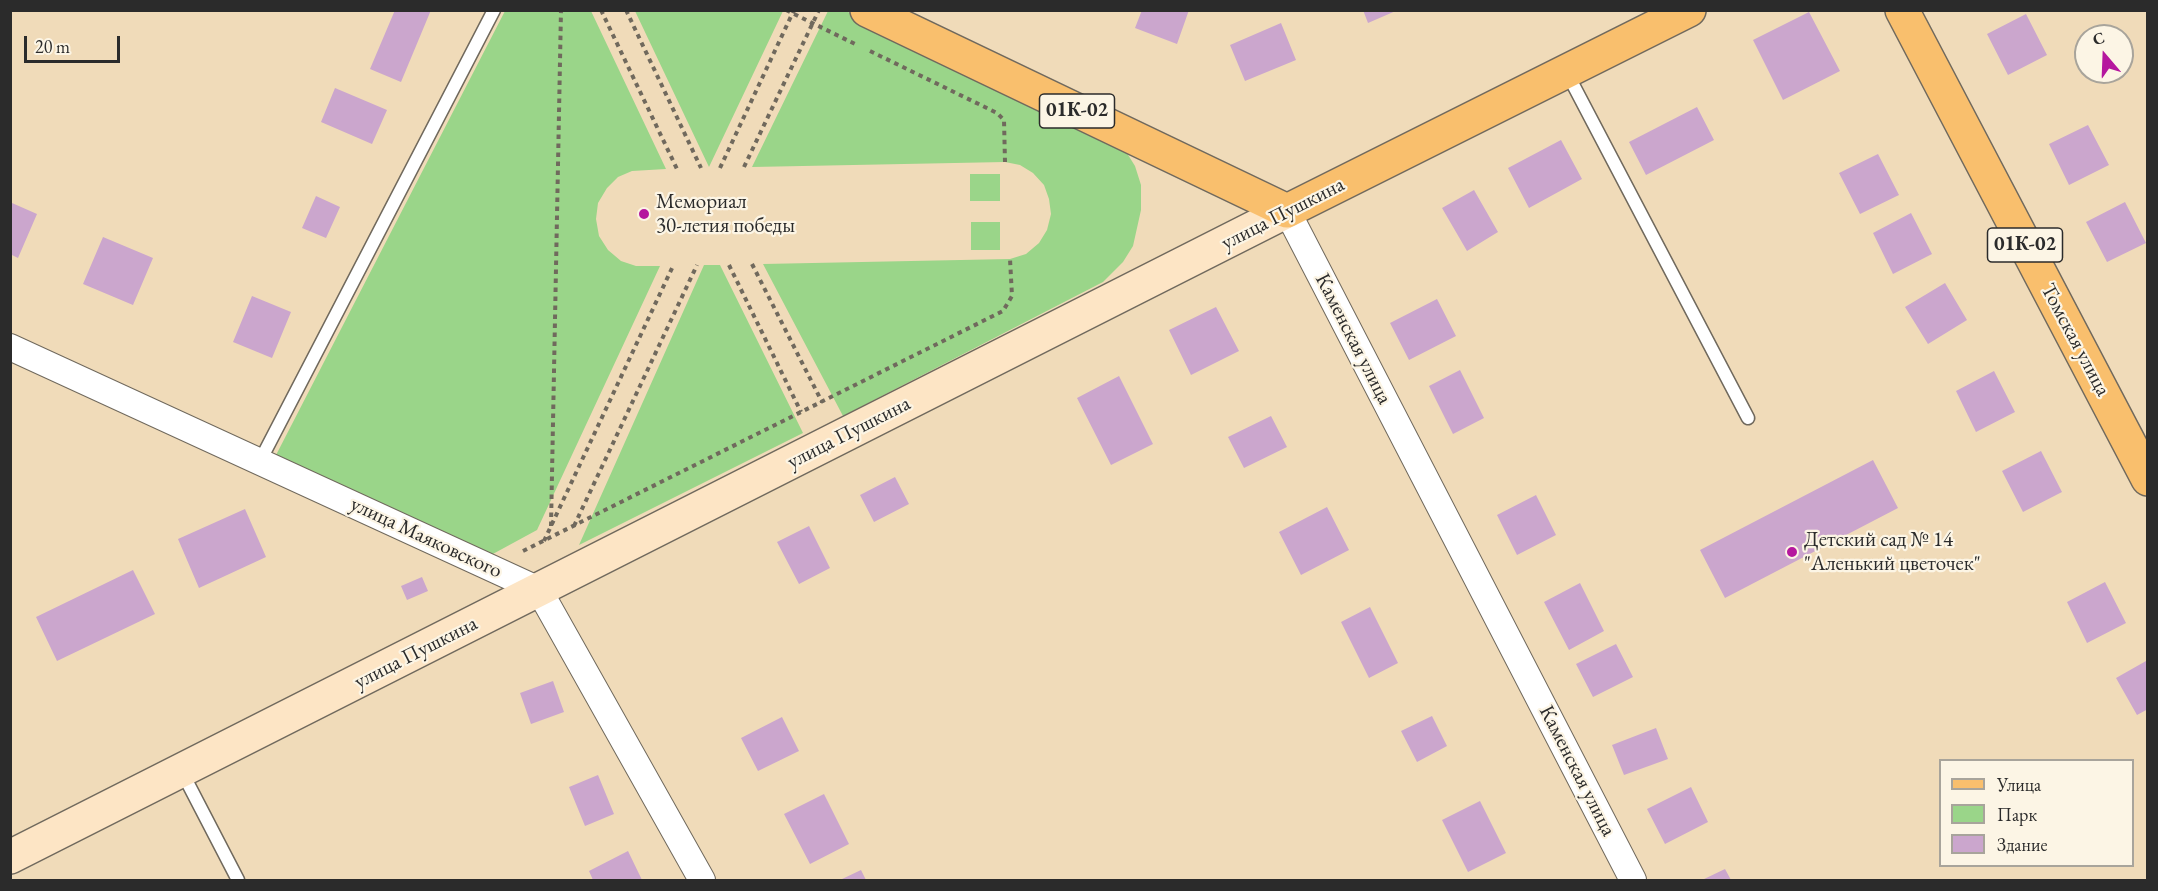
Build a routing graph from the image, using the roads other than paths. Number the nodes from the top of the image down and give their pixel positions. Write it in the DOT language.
graph roads {
  1 [pos="494,10"];
  2 [pos="867,10"];
  3 [pos="1902,10"];
  4 [pos="1672,14"];
  5 [pos="1567,71"];
  6 [pos="1287,211"];
  7 [pos="10,347"];
  8 [pos="1748,418"];
  9 [pos="260,461"];
  10 [pos="2148,478"];
  11 [pos="539,590"];
  12 [pos="181,771"];
  13 [pos="10,857"];
  14 [pos="238,880"];
  15 [pos="702,880"];
  16 [pos="1633,880"];
  1 -- 9 [label="lane"];
  2 -- 6 [label="main road, 01К-02"];
  3 -- 10 [label="main road, Томская улица / 01К-02"];
  4 -- 5 [label="main road, улица Пушкина"];
  5 -- 6 [label="main road, улица Пушкина"];
  5 -- 8 [label="lane"];
  6 -- 11 [label="street, улица Пушкина"];
  6 -- 16 [label="street, Каменская улица"];
  7 -- 9 [label="street, улица Маяковского"];
  9 -- 11 [label="street, улица Маяковского"];
  11 -- 12 [label="street, улица Пушкина"];
  11 -- 15 [label="street"];
  12 -- 13 [label="street, улица Пушкина"];
  12 -- 14 [label="lane"];
}
